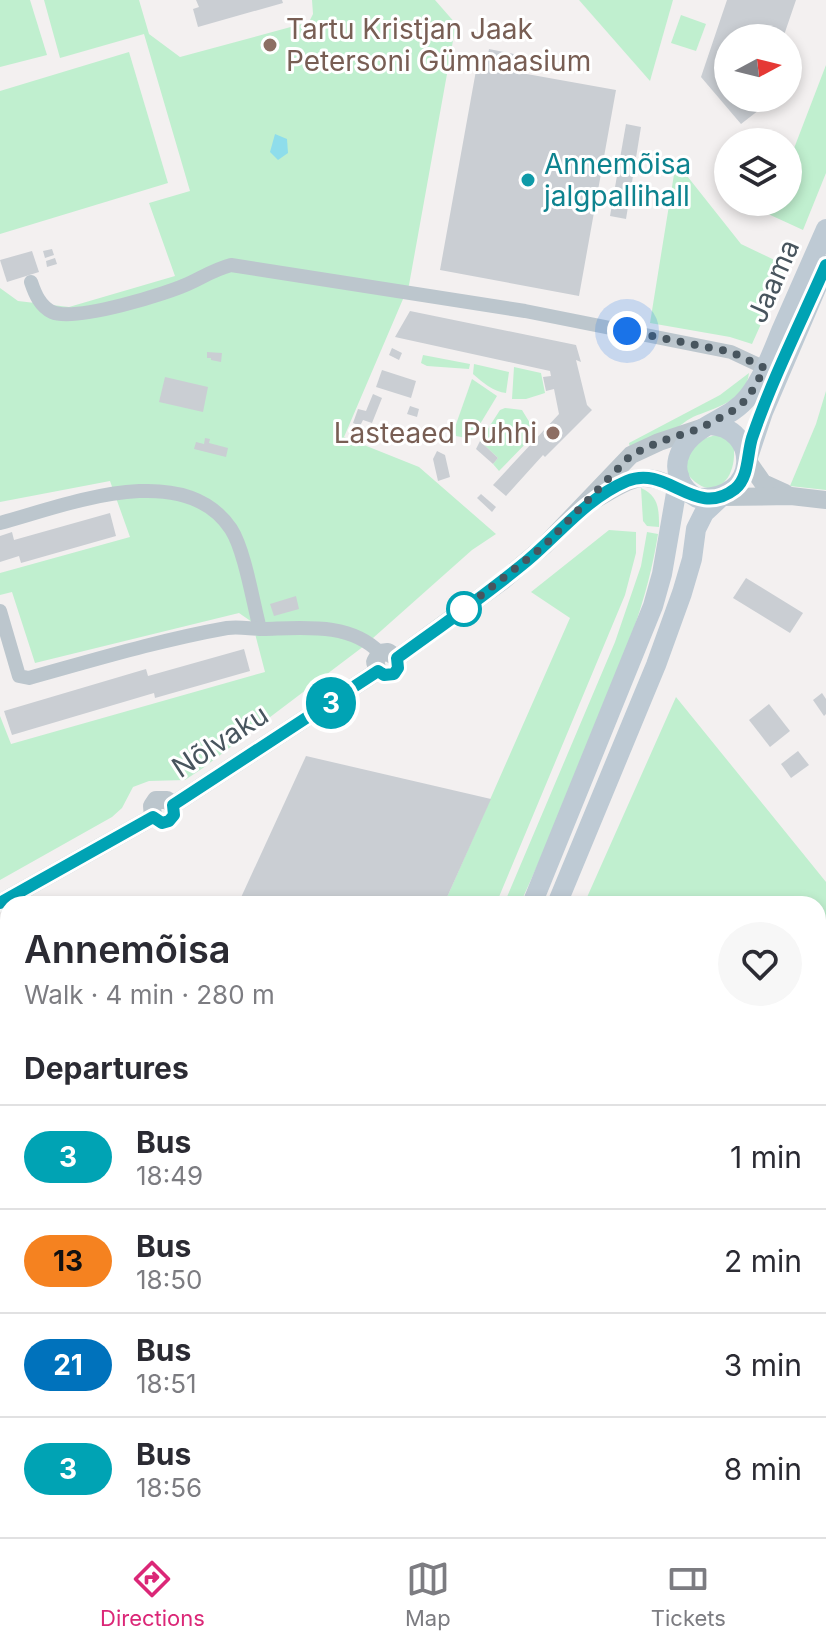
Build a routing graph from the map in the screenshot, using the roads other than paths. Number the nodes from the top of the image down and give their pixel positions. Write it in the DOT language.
graph roads {
  1 [pos="826,229"];
  2 [pos="826,265"];
  3 [pos="31,282"];
  4 [pos="765,368"];
  5 [pos="705,426"];
  6 [pos="747,460"];
  7 [pos="681,486"];
  8 [pos="791,496"];
  9 [pos="721,497"];
  10 [pos="826,500"];
  11 [pos="584,507"];
  12 [pos="0,523"];
  13 [pos="0,611"];
  14 [pos="260,629"];
  15 [pos="385,661"];
  16 [pos="12,896"];
  17 [pos="535,896"];
  18 [pos="560,896"];
  1 -- 4 [label="main road, Jaama"];
  2 -- 6 [label="main road, Jaama"];
  3 -- 4 [label="street"];
  4 -- 5 [label="main road, Jaama"];
  5 -- 6 [label="main road"];
  5 -- 7 [label="main road"];
  5 -- 11 [label="street, Nõlvaku"];
  6 -- 8 [label="street"];
  6 -- 9 [label="main road"];
  7 -- 9 [label="main road"];
  7 -- 11 [label="street, Nõlvaku"];
  7 -- 17 [label="main road"];
  8 -- 9 [label="street"];
  8 -- 10 [label="street"];
  9 -- 18 [label="main road"];
  11 -- 15 [label="street, Nõlvaku"];
  12 -- 14 [label="street"];
  13 -- 14 [label="street"];
  14 -- 15 [label="street"];
  15 -- 16 [label="street, Nõlvaku"];
}
